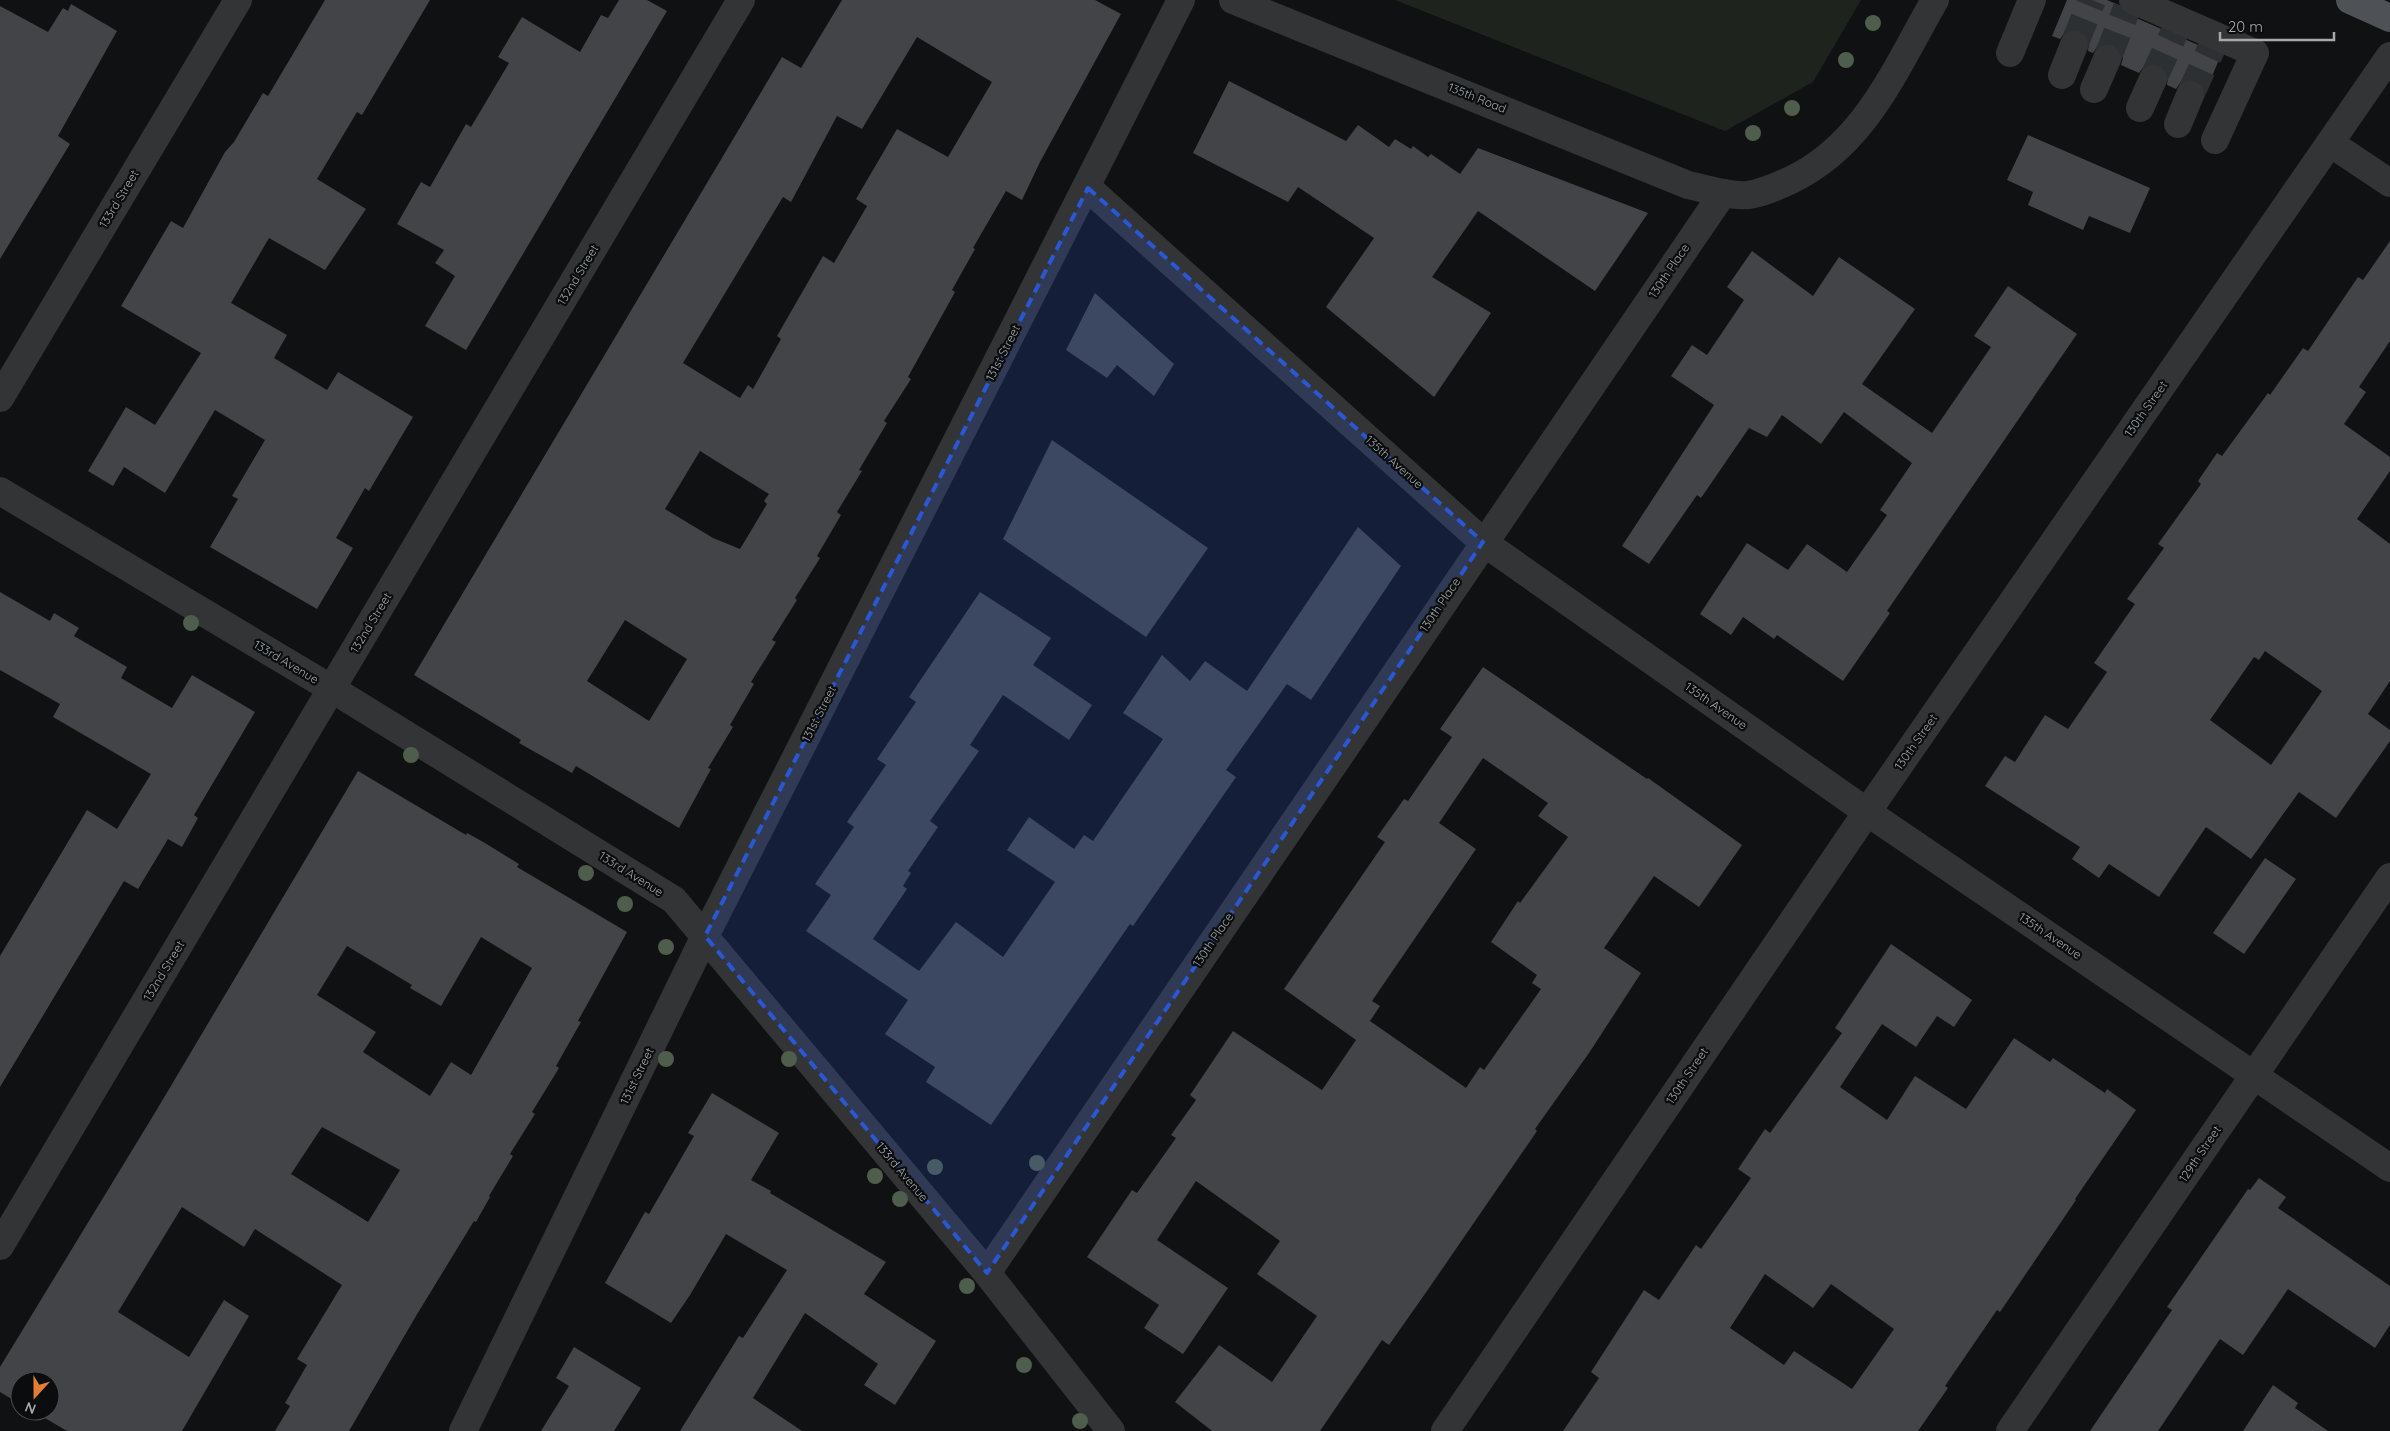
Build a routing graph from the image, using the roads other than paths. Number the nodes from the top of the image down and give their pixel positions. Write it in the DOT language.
graph roads {
  1 [pos="238,0"];
  2 [pos="741,0"];
  3 [pos="1181,0"];
  4 [pos="1233,0"];
  5 [pos="1936,0"];
  6 [pos="2032,0"];
  7 [pos="2350,0"];
  8 [pos="2130,3"];
  9 [pos="2390,18"];
  10 [pos="2074,45"];
  11 [pos="2010,53"];
  12 [pos="2390,56"];
  13 [pos="2106,59"];
  14 [pos="2062,76"];
  15 [pos="2153,79"];
  16 [pos="2094,89"];
  17 [pos="2190,95"];
  18 [pos="2140,108"];
  19 [pos="2178,124"];
  20 [pos="2215,140"];
  21 [pos="2330,143"];
  22 [pos="2390,183"];
  23 [pos="1088,188"];
  24 [pos="1722,193"];
  25 [pos="0,398"];
  26 [pos="0,491"];
  27 [pos="1484,542"];
  28 [pos="332,689"];
  29 [pos="1867,812"];
  30 [pos="2390,877"];
  31 [pos="705,936"];
  32 [pos="2254,1075"];
  33 [pos="2390,1168"];
  34 [pos="0,1246"];
  35 [pos="987,1273"];
  36 [pos="463,1431"];
  37 [pos="1111,1431"];
  38 [pos="1445,1431"];
  39 [pos="2010,1431"];
  1 -- 25 [label="street, 133rd Street"];
  2 -- 28 [label="street, 132nd Street"];
  3 -- 23 [label="street, 131st Street"];
  4 -- 24 [label="street, 135th Road"];
  5 -- 24 [label="street"];
  6 -- 11 [label="street"];
  7 -- 9 [label="main road"];
  8 -- 20 [label="street"];
  10 -- 14 [label="street"];
  12 -- 21 [label="street, 130th Street"];
  13 -- 16 [label="street"];
  15 -- 18 [label="street"];
  17 -- 19 [label="street"];
  21 -- 22 [label="street"];
  21 -- 29 [label="street, 130th Street"];
  23 -- 27 [label="street, 135th Avenue"];
  23 -- 31 [label="street, 131st Street"];
  24 -- 27 [label="street, 130th Place"];
  26 -- 28 [label="street, 133rd Avenue"];
  27 -- 29 [label="street, 135th Avenue"];
  27 -- 35 [label="street, 130th Place"];
  28 -- 31 [label="street, 133rd Avenue"];
  28 -- 34 [label="street, 132nd Street"];
  29 -- 32 [label="street, 135th Avenue"];
  29 -- 38 [label="street, 130th Street"];
  30 -- 32 [label="street, 129th Street"];
  31 -- 35 [label="street, 133rd Avenue"];
  31 -- 36 [label="street, 131st Street"];
  32 -- 33 [label="street, 135th Avenue"];
  32 -- 39 [label="street, 129th Street"];
  35 -- 37 [label="street, 133rd Avenue"];
}
